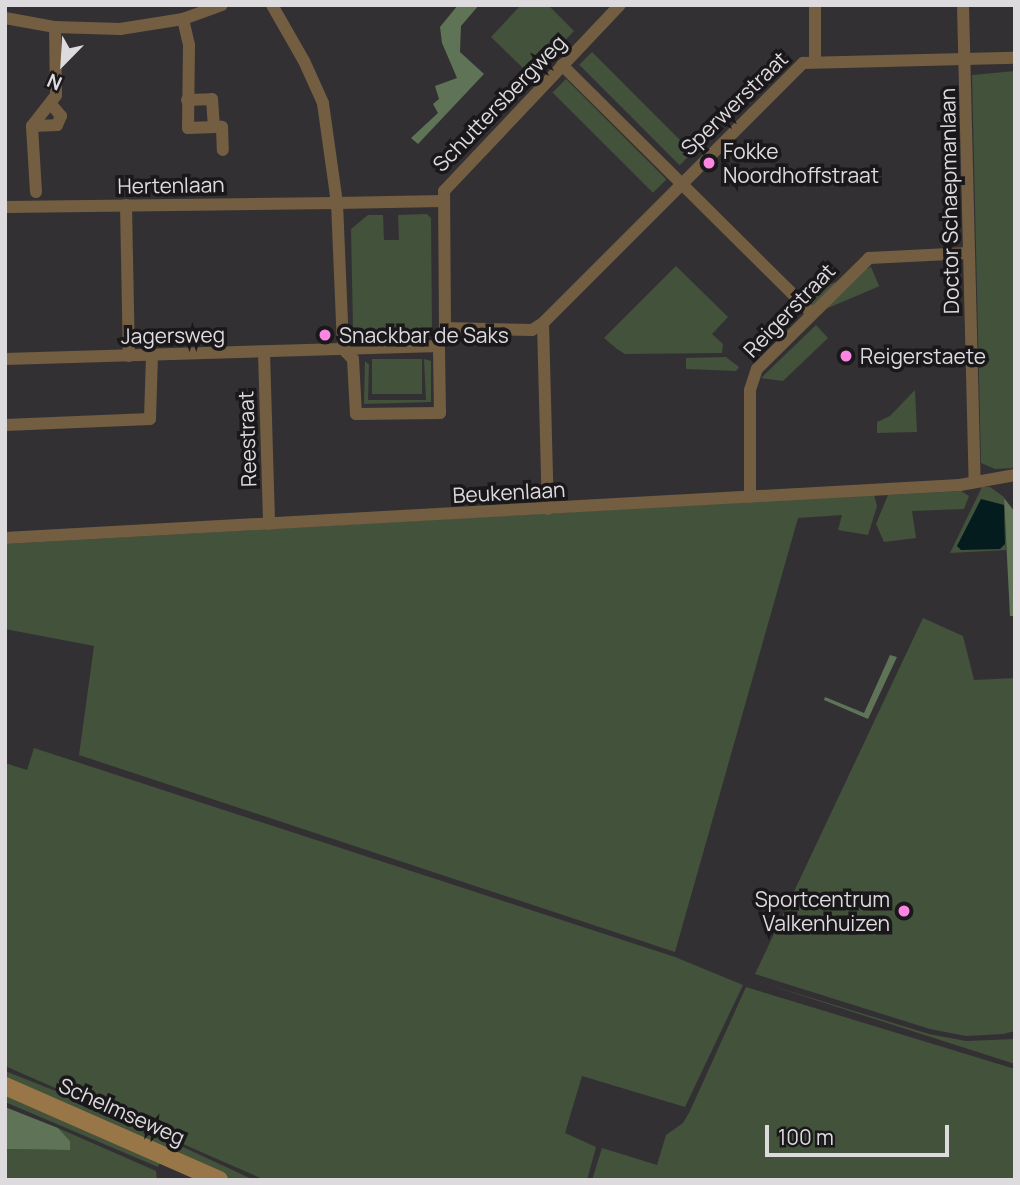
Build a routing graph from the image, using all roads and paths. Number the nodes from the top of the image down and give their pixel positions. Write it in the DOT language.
graph roads {
  1 [pos="222,5"];
  2 [pos="272,5"];
  3 [pos="620,5"];
  4 [pos="815,5"];
  5 [pos="963,5"];
  6 [pos="5,18"];
  7 [pos="183,19"];
  8 [pos="55,27"];
  9 [pos="964,58"];
  10 [pos="1015,58"];
  11 [pos="815,59"];
  12 [pos="562,65"];
  13 [pos="187,100"];
  14 [pos="214,127"];
  15 [pos="223,150"];
  16 [pos="680,181"];
  17 [pos="36,192"];
  18 [pos="443,201"];
  19 [pos="337,203"];
  20 [pos="126,205"];
  21 [pos="5,207"];
  22 [pos="969,253"];
  23 [pos="812,313"];
  24 [pos="542,323"];
  25 [pos="445,328"];
  26 [pos="439,346"];
  27 [pos="343,349"];
  28 [pos="264,352"];
  29 [pos="129,356"];
  30 [pos="152,356"];
  31 [pos="5,359"];
  32 [pos="5,425"];
  33 [pos="1015,475"];
  34 [pos="975,480"];
  35 [pos="750,497"];
  36 [pos="548,509"];
  37 [pos="269,524"];
  38 [pos="5,538"];
  39 [pos="5,1086"];
  40 [pos="219,1180"];
  1 -- 7 [label="street"];
  2 -- 19 [label="street"];
  3 -- 12 [label="street, Schuttersbergweg"];
  4 -- 11 [label="street"];
  5 -- 9 [label="street, Doctor Schaepmanlaan"];
  6 -- 8 [label="street"];
  7 -- 8 [label="street"];
  7 -- 13 [label="street"];
  8 -- 17 [label="street"];
  9 -- 10 [label="street, Sperwerstraat"];
  9 -- 11 [label="street, Sperwerstraat"];
  9 -- 22 [label="street, Doctor Schaepmanlaan"];
  11 -- 16 [label="street, Sperwerstraat"];
  12 -- 16 [label="street"];
  12 -- 18 [label="street, Schuttersbergweg"];
  13 -- 14 [label="street"];
  13 -- 14 [label="street"];
  14 -- 15 [label="street"];
  16 -- 23 [label="street"];
  16 -- 24 [label="street, Sperwerstraat"];
  18 -- 19 [label="street, Hertenlaan"];
  18 -- 25 [label="street"];
  19 -- 20 [label="street, Hertenlaan"];
  19 -- 27 [label="street"];
  20 -- 21 [label="street, Hertenlaan"];
  20 -- 29 [label="street"];
  22 -- 23 [label="street, Reigerstraat"];
  22 -- 34 [label="street, Doctor Schaepmanlaan"];
  23 -- 35 [label="street, Reigerstraat"];
  24 -- 25 [label="street"];
  24 -- 36 [label="street"];
  25 -- 26 [label="street"];
  26 -- 27 [label="street, Jagersweg"];
  26 -- 27 [label="street"];
  27 -- 28 [label="street, Jagersweg"];
  28 -- 30 [label="street, Jagersweg"];
  28 -- 37 [label="street, Reestraat"];
  29 -- 30 [label="street, Jagersweg"];
  29 -- 31 [label="street, Jagersweg"];
  30 -- 32 [label="street"];
  33 -- 34 [label="street, Beukenlaan"];
  34 -- 35 [label="street, Beukenlaan"];
  35 -- 36 [label="street, Beukenlaan"];
  36 -- 37 [label="street, Beukenlaan"];
  37 -- 38 [label="street, Beukenlaan"];
  39 -- 40 [label="main road, Schelmseweg"];
}
